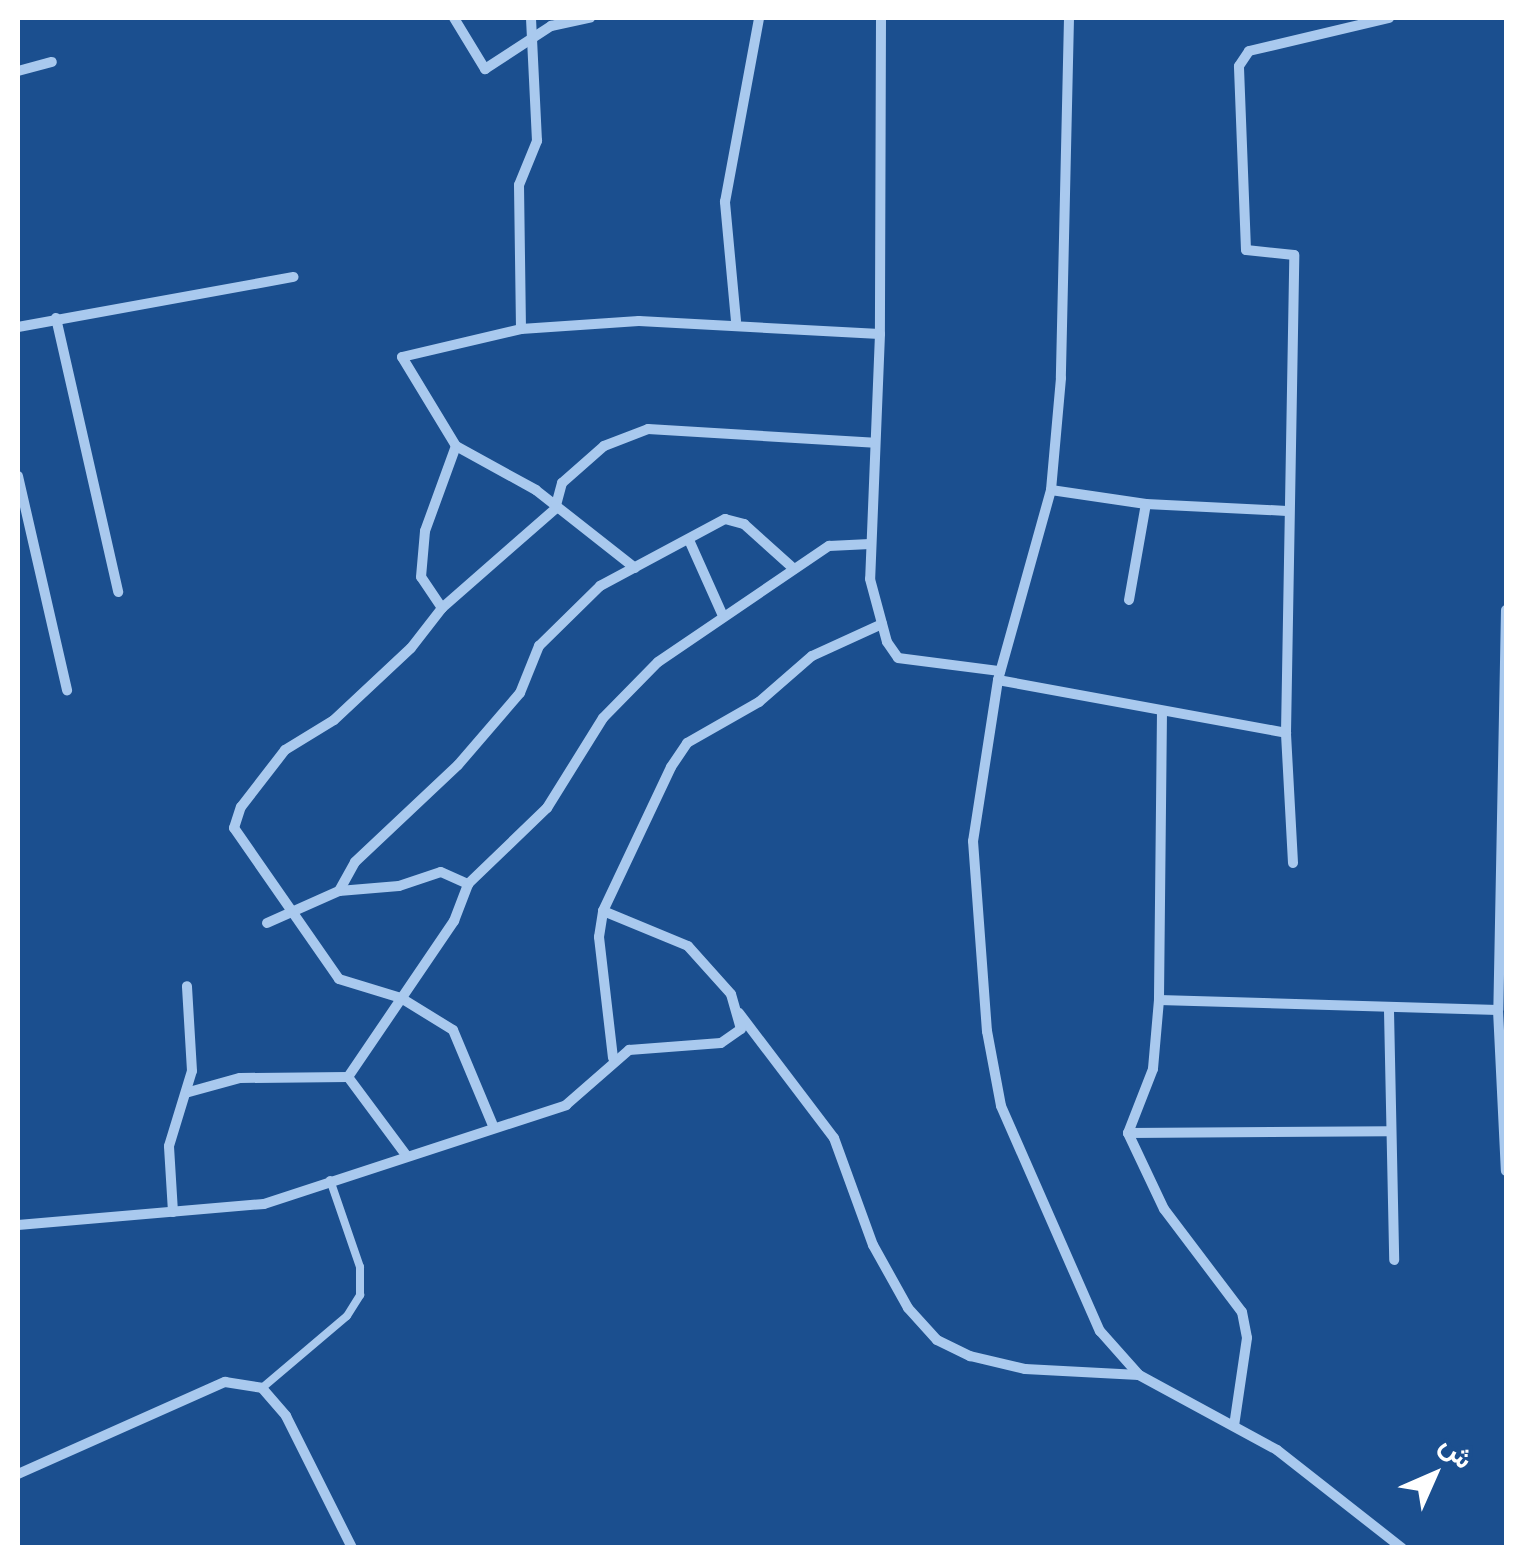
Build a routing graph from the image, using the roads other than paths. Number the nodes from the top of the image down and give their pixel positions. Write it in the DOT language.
graph roads {
  1 [pos="454,18"];
  2 [pos="531,18"];
  3 [pos="590,18"];
  4 [pos="759,18"];
  5 [pos="881,18"];
  6 [pos="1069,18"];
  7 [pos="1389,18"];
  8 [pos="532,40"];
  9 [pos="52,62"];
  10 [pos="18,70"];
  11 [pos="294,277"];
  12 [pos="56,318"];
  13 [pos="736,321"];
  14 [pos="18,327"];
  15 [pos="520,328"];
  16 [pos="880,334"];
  17 [pos="875,443"];
  18 [pos="456,446"];
  19 [pos="18,476"];
  20 [pos="1052,490"];
  21 [pos="1146,504"];
  22 [pos="555,510"];
  23 [pos="1287,511"];
  24 [pos="689,540"];
  25 [pos="870,544"];
  26 [pos="635,568"];
  27 [pos="794,569"];
  28 [pos="118,592"];
  29 [pos="1129,600"];
  30 [pos="442,608"];
  31 [pos="1506,610"];
  32 [pos="723,616"];
  33 [pos="882,624"];
  34 [pos="999,675"];
  35 [pos="67,690"];
  36 [pos="1162,711"];
  37 [pos="1286,733"];
  38 [pos="1294,863"];
  39 [pos="468,884"];
  40 [pos="339,891"];
  41 [pos="603,912"];
  42 [pos="298,914"];
  43 [pos="268,923"];
  44 [pos="186,986"];
  45 [pos="401,998"];
  46 [pos="1159,1000"];
  47 [pos="1498,1010"];
  48 [pos="1389,1011"];
  49 [pos="739,1013"];
  50 [pos="613,1058"];
  51 [pos="348,1077"];
  52 [pos="189,1092"];
  53 [pos="494,1128"];
  54 [pos="1390,1131"];
  55 [pos="1128,1134"];
  56 [pos="1506,1152"];
  57 [pos="406,1155"];
  58 [pos="1506,1171"];
  59 [pos="330,1180"];
  60 [pos="173,1212"];
  61 [pos="18,1225"];
  62 [pos="1394,1260"];
  63 [pos="1139,1375"];
  64 [pos="262,1388"];
  65 [pos="1234,1426"];
  66 [pos="18,1474"];
  67 [pos="352,1548"];
  68 [pos="1402,1548"];
  1 -- 8 [label="street"];
  2 -- 8 [label="street"];
  3 -- 8 [label="street"];
  4 -- 13 [label="street"];
  5 -- 16 [label="street"];
  6 -- 20 [label="street"];
  7 -- 23 [label="street"];
  8 -- 15 [label="street"];
  9 -- 10 [label="street"];
  11 -- 12 [label="street"];
  12 -- 14 [label="street"];
  12 -- 28 [label="street"];
  13 -- 15 [label="street"];
  13 -- 16 [label="street"];
  15 -- 18 [label="street"];
  16 -- 17 [label="street"];
  17 -- 22 [label="street"];
  17 -- 25 [label="street"];
  18 -- 22 [label="street"];
  18 -- 30 [label="street"];
  19 -- 35 [label="street"];
  20 -- 21 [label="street"];
  20 -- 34 [label="street"];
  21 -- 23 [label="street"];
  21 -- 29 [label="street"];
  22 -- 26 [label="street"];
  22 -- 30 [label="street"];
  23 -- 37 [label="street"];
  24 -- 26 [label="street"];
  24 -- 27 [label="street"];
  24 -- 32 [label="street"];
  25 -- 27 [label="street"];
  25 -- 33 [label="street"];
  26 -- 40 [label="street"];
  27 -- 32 [label="street"];
  30 -- 42 [label="street"];
  31 -- 47 [label="street"];
  32 -- 39 [label="street"];
  33 -- 34 [label="street"];
  33 -- 41 [label="street"];
  34 -- 36 [label="street"];
  34 -- 63 [label="street"];
  36 -- 37 [label="street"];
  36 -- 46 [label="street"];
  37 -- 38 [label="street"];
  39 -- 40 [label="street"];
  39 -- 45 [label="street"];
  40 -- 42 [label="street"];
  41 -- 49 [label="street"];
  41 -- 50 [label="street"];
  42 -- 43 [label="street"];
  42 -- 45 [label="street"];
  44 -- 52 [label="street"];
  45 -- 51 [label="street"];
  45 -- 53 [label="street"];
  46 -- 48 [label="street"];
  46 -- 55 [label="street"];
  47 -- 48 [label="street"];
  47 -- 56 [label="street"];
  48 -- 54 [label="street"];
  49 -- 50 [label="street"];
  49 -- 63 [label="street"];
  50 -- 53 [label="street"];
  51 -- 52 [label="street"];
  51 -- 57 [label="street"];
  52 -- 60 [label="street"];
  53 -- 57 [label="street"];
  54 -- 55 [label="street"];
  54 -- 62 [label="street"];
  55 -- 65 [label="street"];
  56 -- 58 [label="street"];
  57 -- 59 [label="street"];
  59 -- 60 [label="street"];
  59 -- 64 [label="lane"];
  60 -- 61 [label="street"];
  63 -- 65 [label="street"];
  64 -- 66 [label="street"];
  64 -- 67 [label="street"];
  65 -- 68 [label="street"];
}
